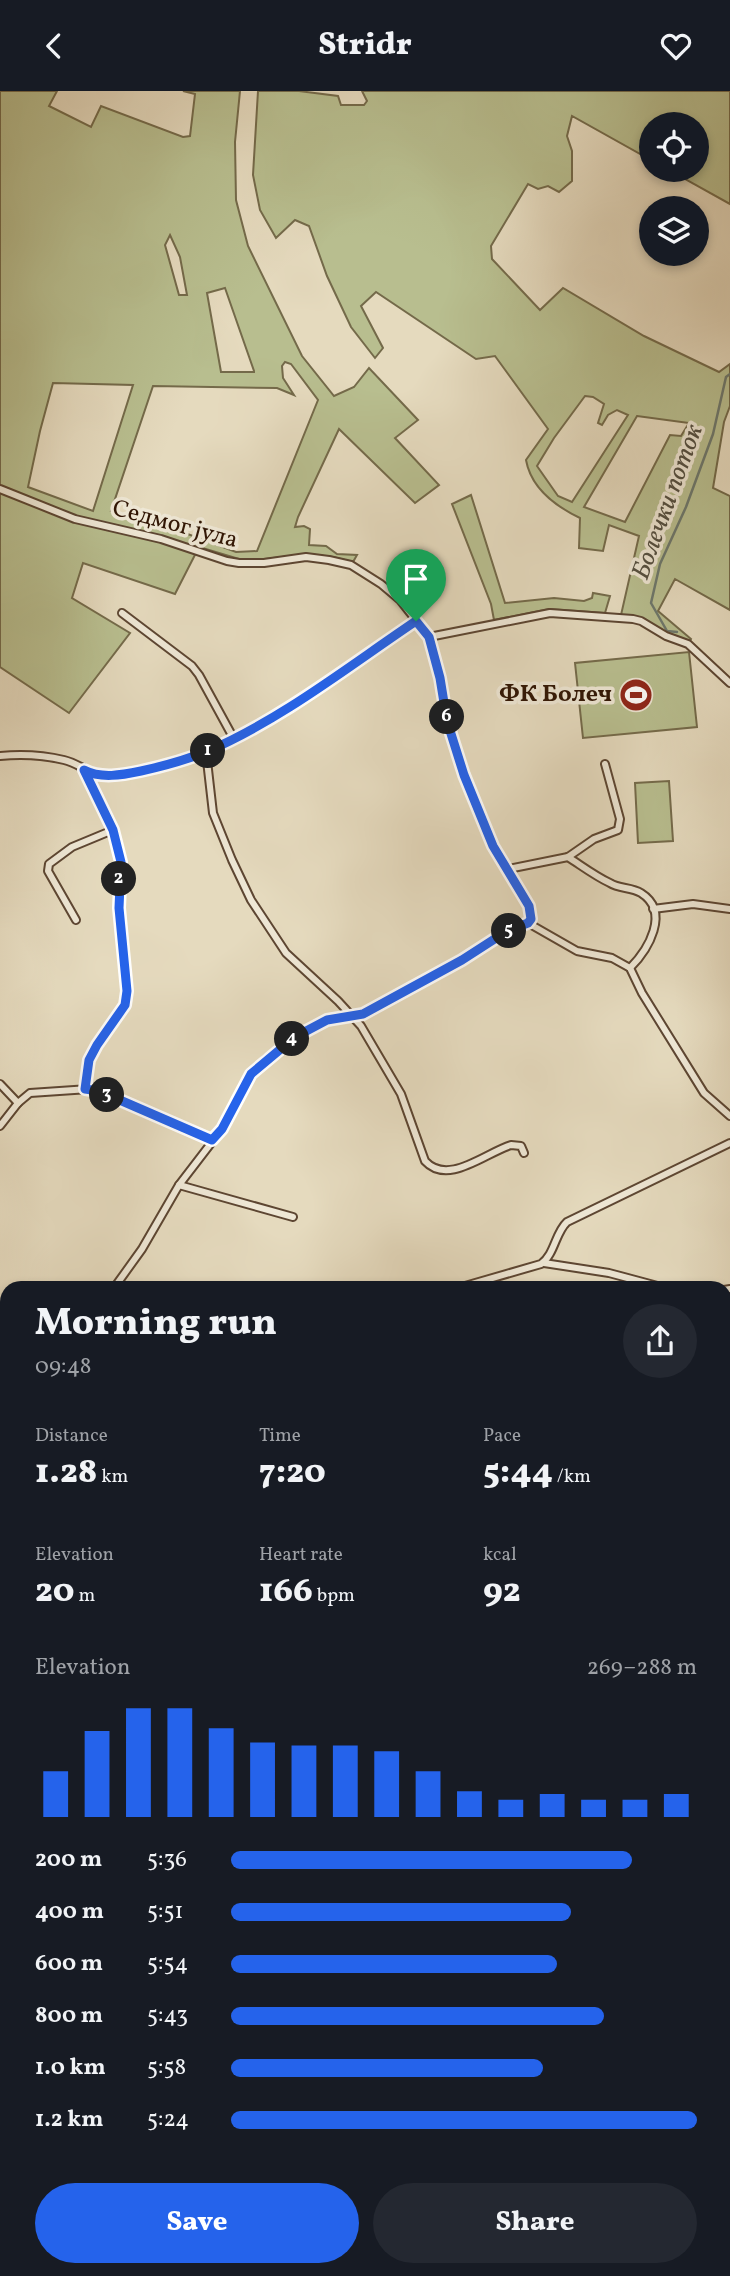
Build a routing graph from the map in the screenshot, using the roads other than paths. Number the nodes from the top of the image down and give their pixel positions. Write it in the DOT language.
graph roads {
  1 [pos="0,489"];
  2 [pos="122,613"];
  3 [pos="416,621"];
  4 [pos="429,637"];
  5 [pos="730,683"];
  6 [pos="234,739"];
  7 [pos="206,752"];
  8 [pos="0,756"];
  9 [pos="605,764"];
  10 [pos="84,770"];
  11 [pos="113,830"];
  12 [pos="568,856"];
  13 [pos="508,869"];
  14 [pos="653,909"];
  15 [pos="730,909"];
  16 [pos="76,920"];
  17 [pos="528,923"];
  18 [pos="630,968"];
  19 [pos="354,1017"];
  20 [pos="0,1084"];
  21 [pos="85,1089"];
  22 [pos="18,1103"];
  23 [pos="730,1116"];
  24 [pos="0,1126"];
  25 [pos="212,1140"];
  26 [pos="730,1143"];
  27 [pos="524,1153"];
  28 [pos="179,1185"];
  29 [pos="293,1217"];
  30 [pos="544,1263"];
  31 [pos="119,1281"];
  32 [pos="492,1281"];
  33 [pos="636,1281"];
  1 -- 3 [label="street, Седмог јула"];
  2 -- 6 [label="street"];
  3 -- 4 [label="street, Седмог јула"];
  3 -- 6 [label="street"];
  4 -- 5 [label="street"];
  4 -- 13 [label="street, Седмог јула"];
  6 -- 7 [label="street"];
  7 -- 10 [label="street"];
  7 -- 19 [label="street"];
  8 -- 10 [label="street"];
  9 -- 12 [label="street"];
  10 -- 11 [label="street"];
  11 -- 16 [label="street"];
  11 -- 21 [label="street"];
  12 -- 13 [label="street"];
  12 -- 14 [label="street"];
  13 -- 17 [label="street, Седмог јула"];
  14 -- 15 [label="street"];
  14 -- 18 [label="street"];
  17 -- 18 [label="street"];
  17 -- 19 [label="street"];
  18 -- 23 [label="street"];
  19 -- 25 [label="street"];
  19 -- 27 [label="street"];
  20 -- 22 [label="street"];
  21 -- 22 [label="street"];
  21 -- 25 [label="street"];
  22 -- 24 [label="street"];
  25 -- 28 [label="street"];
  26 -- 30 [label="street"];
  28 -- 29 [label="street"];
  28 -- 31 [label="street"];
  30 -- 32 [label="street"];
  30 -- 33 [label="street"];
}
